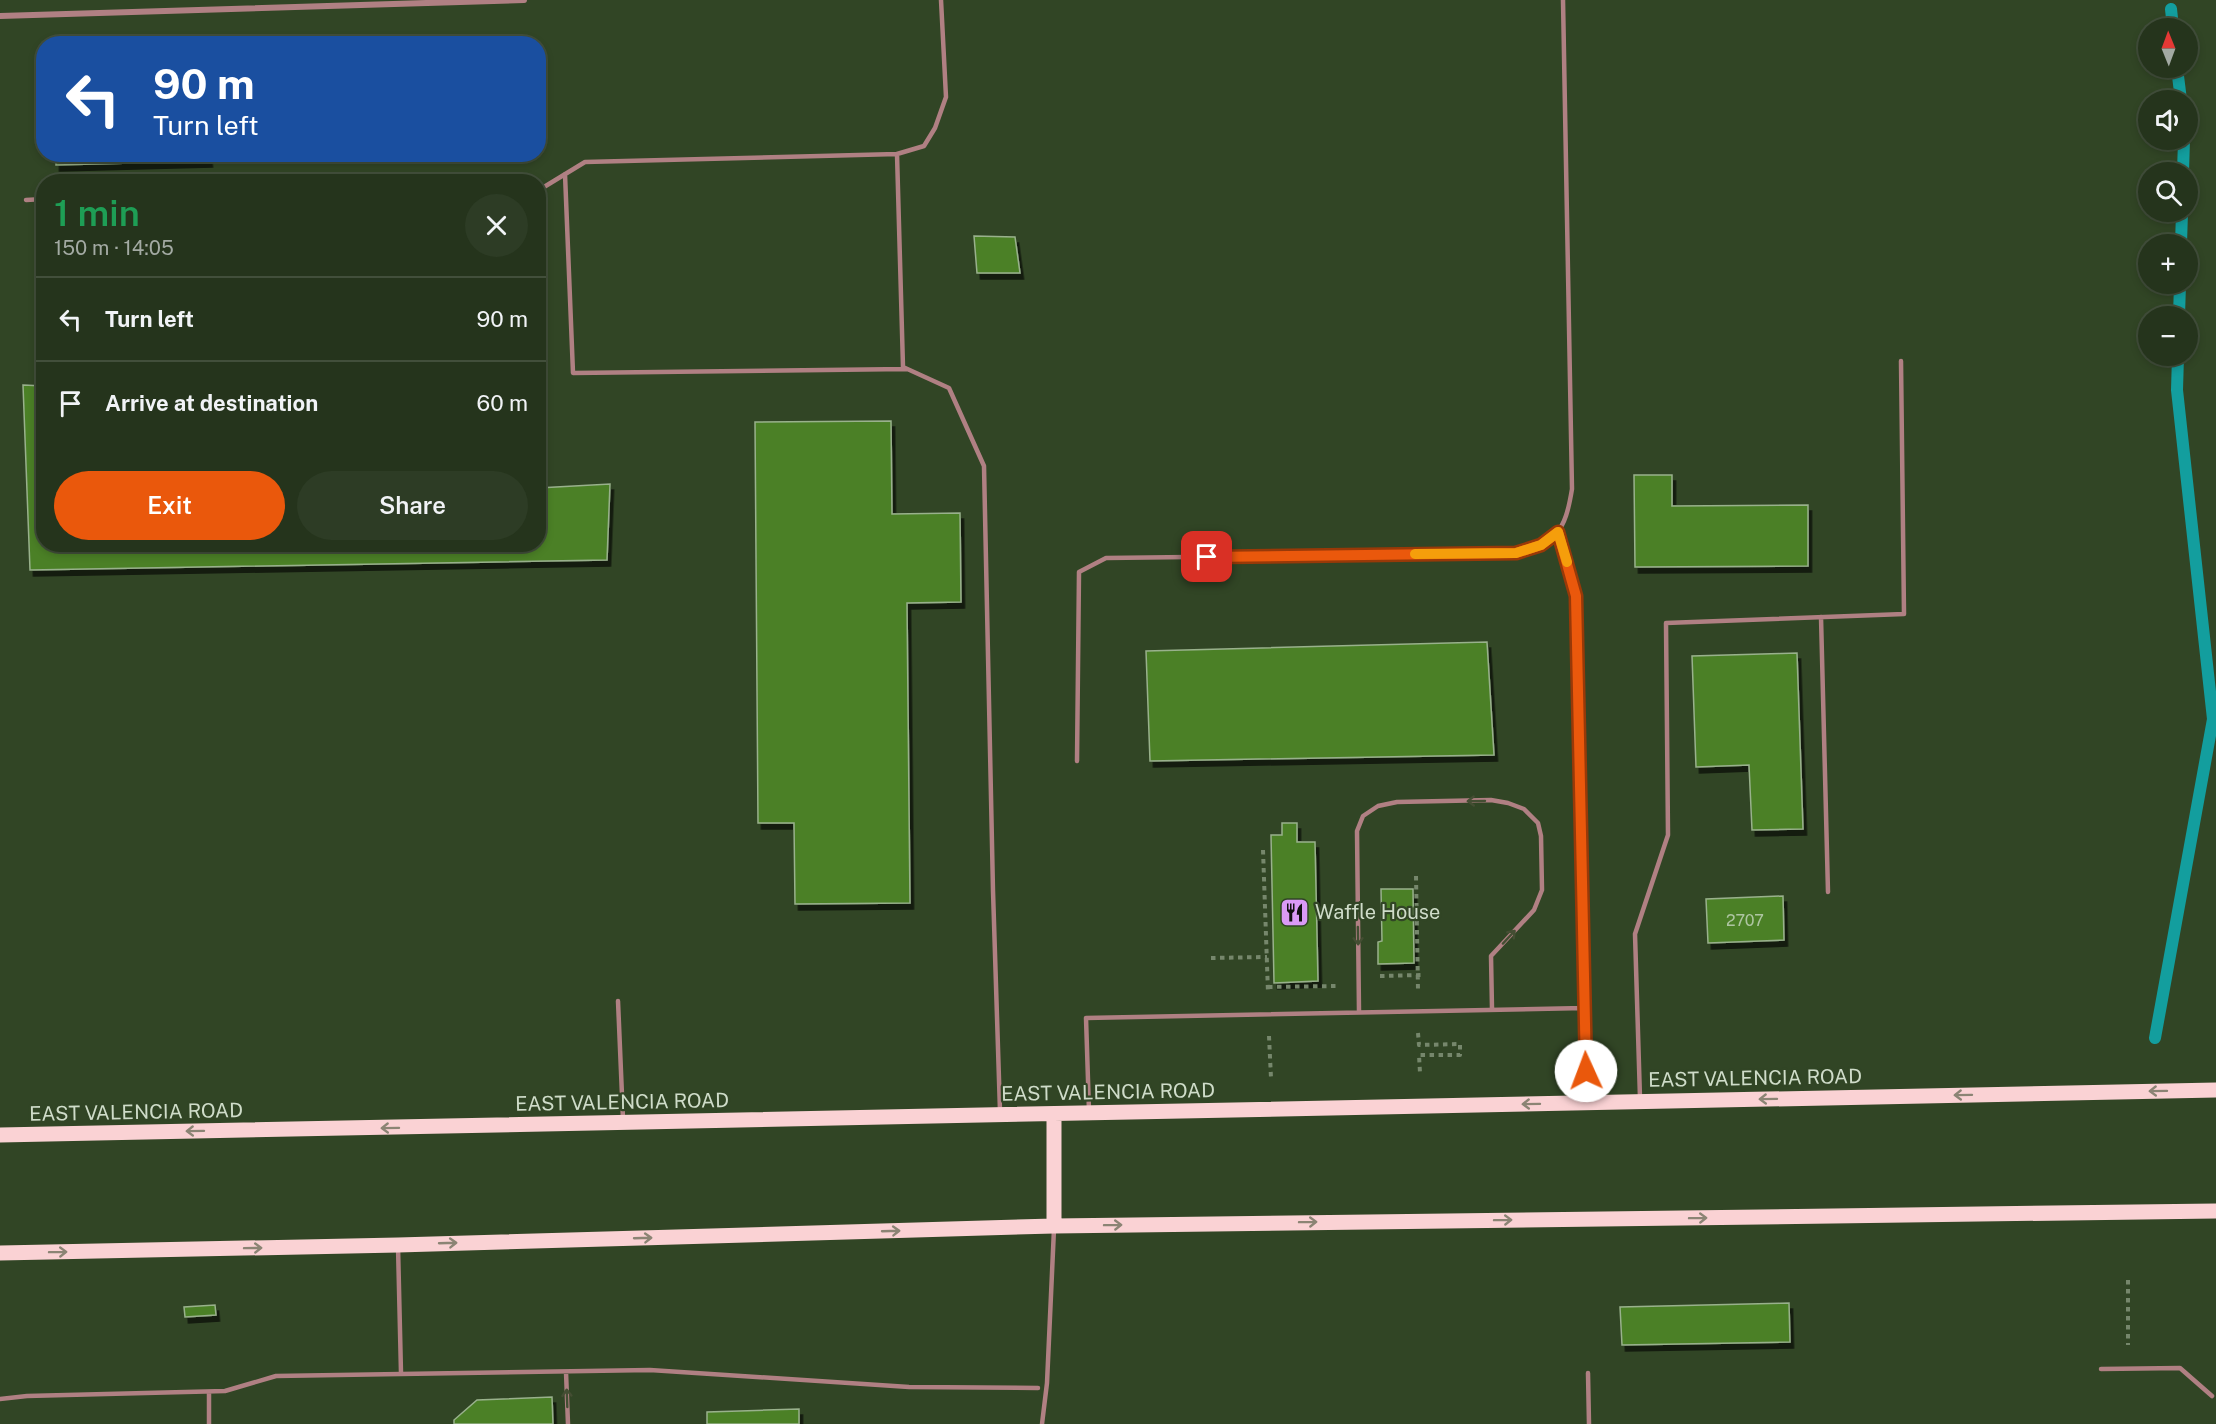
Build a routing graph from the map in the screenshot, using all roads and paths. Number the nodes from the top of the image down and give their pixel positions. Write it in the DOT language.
graph roads {
  1 [pos="524,0"];
  2 [pos="940,0"];
  3 [pos="1563,0"];
  4 [pos="321,3"];
  5 [pos="0,16"];
  6 [pos="897,154"];
  7 [pos="565,174"];
  8 [pos="546,185"];
  9 [pos="36,199"];
  10 [pos="26,200"];
  11 [pos="1901,361"];
  12 [pos="907,369"];
  13 [pos="1558,532"];
  14 [pos="1821,617"];
  15 [pos="1077,761"];
  16 [pos="1263,850"];
  17 [pos="1828,892"];
  18 [pos="1267,957"];
  19 [pos="1211,958"];
  20 [pos="618,1001"];
  21 [pos="1584,1008"];
  22 [pos="1492,1009"];
  23 [pos="1359,1012"];
  24 [pos="1269,1014"];
  25 [pos="1271,1078"];
  26 [pos="2216,1090"];
  27 [pos="1587,1102"];
  28 [pos="1640,1102"];
  29 [pos="1089,1113"];
  30 [pos="1054,1114"];
  31 [pos="1000,1115"];
  32 [pos="623,1123"];
  33 [pos="0,1135"];
  34 [pos="2216,1211"];
  35 [pos="1054,1226"];
  36 [pos="398,1245"];
  37 [pos="0,1253"];
  38 [pos="2128,1280"];
  39 [pos="2128,1345"];
  40 [pos="2101,1369"];
  41 [pos="566,1372"];
  42 [pos="401,1373"];
  43 [pos="1588,1373"];
  44 [pos="1038,1388"];
  45 [pos="209,1392"];
  46 [pos="2212,1396"];
  47 [pos="0,1399"];
  48 [pos="209,1424"];
  49 [pos="568,1424"];
  50 [pos="1042,1424"];
  51 [pos="1589,1424"];
  1 -- 4 [label="street"];
  2 -- 6 [label="lane"];
  3 -- 13 [label="lane"];
  4 -- 5 [label="street"];
  6 -- 7 [label="lane"];
  6 -- 12 [label="lane"];
  7 -- 8 [label="lane"];
  7 -- 12 [label="lane"];
  9 -- 10 [label="lane"];
  11 -- 14 [label="lane"];
  12 -- 31 [label="lane"];
  13 -- 15 [label="lane"];
  13 -- 21 [label="lane"];
  14 -- 17 [label="lane"];
  14 -- 28 [label="lane"];
  16 -- 18 [label="path"];
  18 -- 19 [label="path"];
  18 -- 24 [label="path"];
  20 -- 32 [label="lane"];
  21 -- 22 [label="lane"];
  21 -- 27 [label="lane"];
  22 -- 23 [label="lane"];
  22 -- 23 [label="lane, one-way"];
  23 -- 24 [label="lane"];
  24 -- 25 [label="path"];
  24 -- 29 [label="lane"];
  26 -- 28 [label="main road, EAST VALENCIA ROAD, one-way"];
  27 -- 28 [label="main road, EAST VALENCIA ROAD"];
  27 -- 29 [label="main road, EAST VALENCIA ROAD, one-way"];
  29 -- 30 [label="main road, EAST VALENCIA ROAD"];
  30 -- 31 [label="main road, EAST VALENCIA ROAD"];
  30 -- 35 [label="main road"];
  31 -- 32 [label="main road, EAST VALENCIA ROAD"];
  32 -- 33 [label="main road, EAST VALENCIA ROAD, one-way"];
  35 -- 34 [label="main road, one-way"];
  36 -- 35 [label="main road, one-way"];
  35 -- 50 [label="lane"];
  37 -- 36 [label="main road, one-way"];
  36 -- 42 [label="lane"];
  38 -- 39 [label="path"];
  40 -- 46 [label="lane"];
  41 -- 42 [label="lane"];
  41 -- 44 [label="lane"];
  49 -- 41 [label="lane, one-way"];
  42 -- 45 [label="lane"];
  43 -- 51 [label="lane"];
  45 -- 47 [label="lane"];
  45 -- 48 [label="lane"];
}
